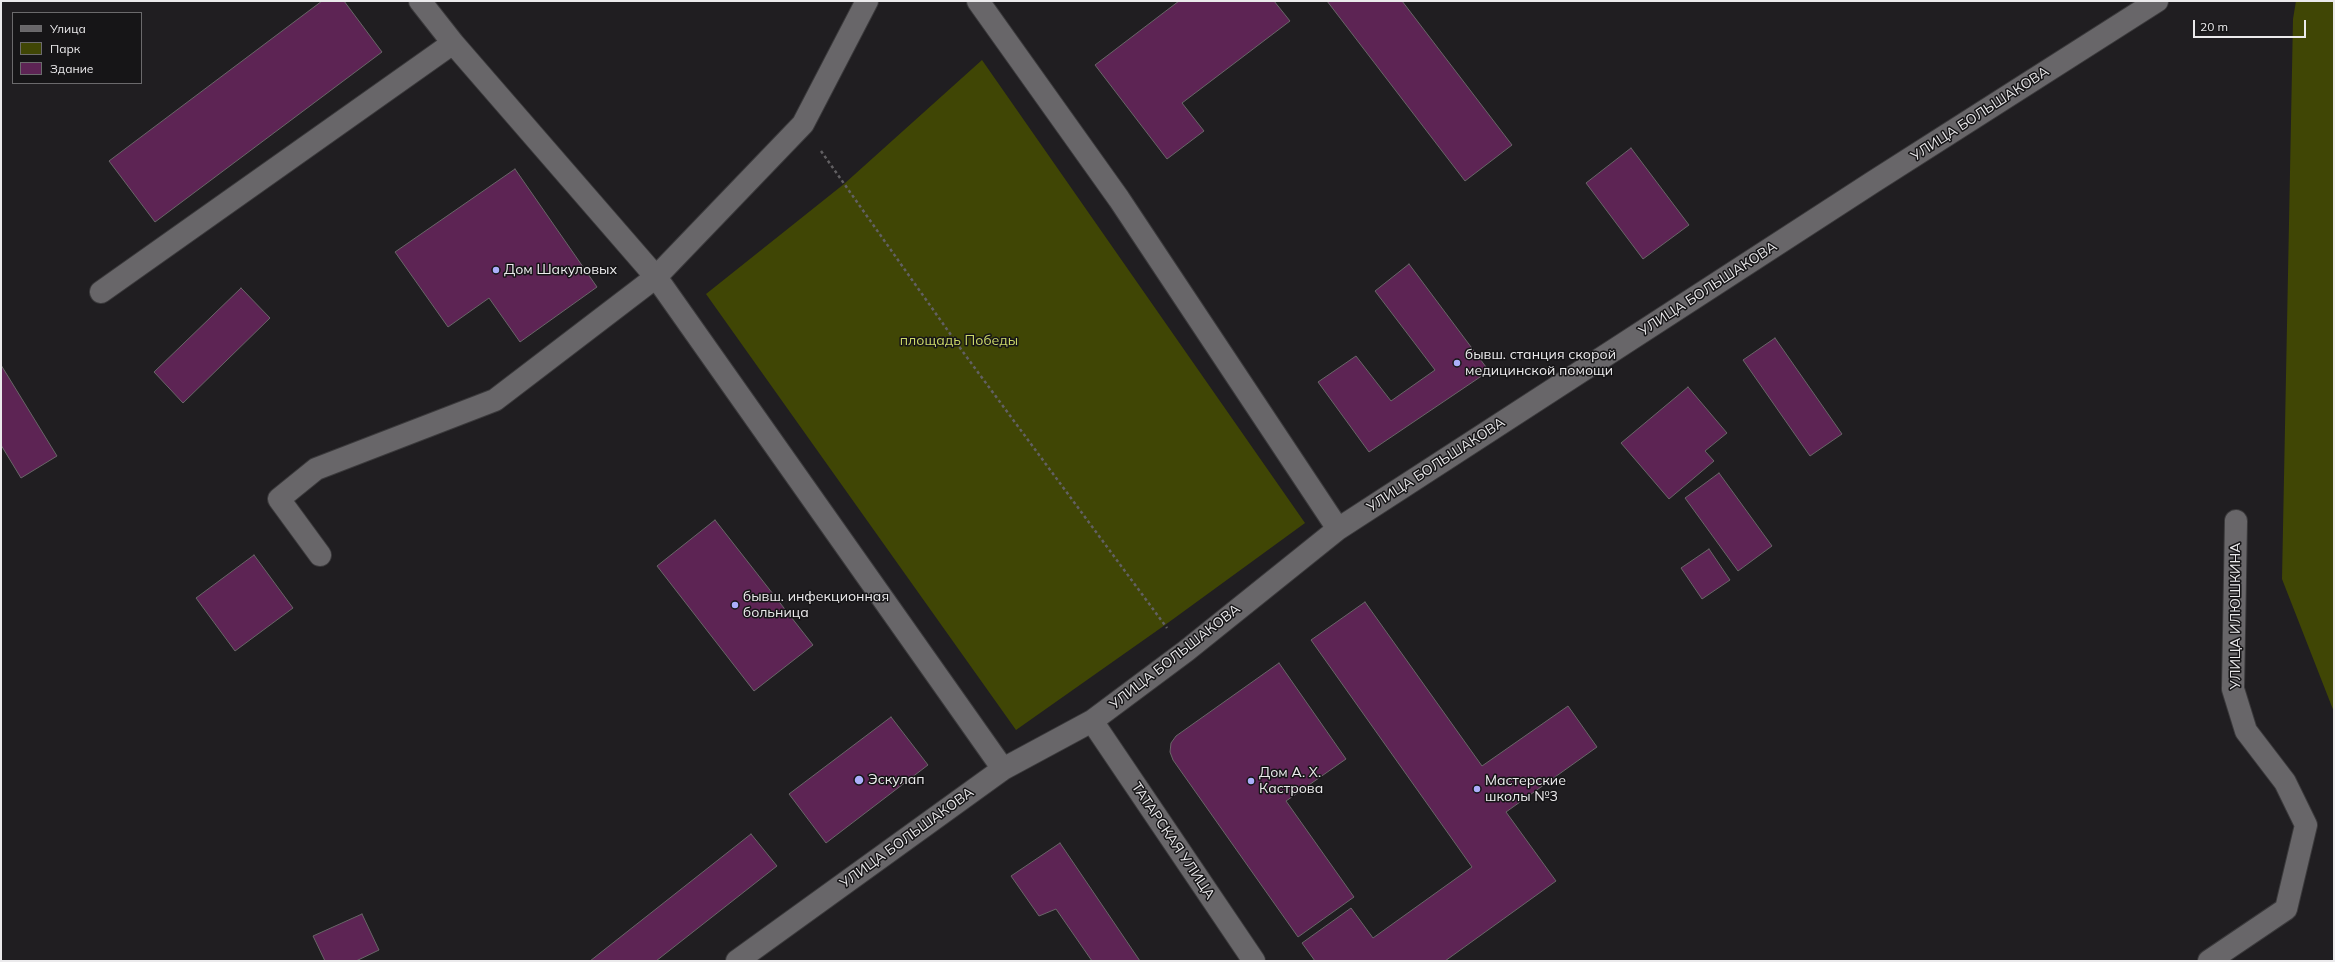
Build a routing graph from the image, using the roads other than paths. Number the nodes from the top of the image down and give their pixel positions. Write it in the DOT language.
graph roads {
  1 [pos="420,1"];
  2 [pos="867,1"];
  3 [pos="978,1"];
  4 [pos="2157,1"];
  5 [pos="453,43"];
  6 [pos="656,277"];
  7 [pos="101,292"];
  8 [pos="2236,521"];
  9 [pos="1338,529"];
  10 [pos="320,555"];
  11 [pos="1092,721"];
  12 [pos="1003,769"];
  13 [pos="737,961"];
  14 [pos="1254,961"];
  15 [pos="2210,961"];
  1 -- 5 [label="street"];
  2 -- 6 [label="street"];
  3 -- 9 [label="street"];
  4 -- 9 [label="street, УЛИЦА БОЛЬШАКОВА"];
  5 -- 6 [label="street"];
  5 -- 7 [label="street"];
  6 -- 10 [label="street"];
  6 -- 12 [label="street"];
  8 -- 15 [label="street, УЛИЦА ИЛЮШКИНА"];
  9 -- 11 [label="street, УЛИЦА БОЛЬШАКОВА"];
  11 -- 12 [label="street, УЛИЦА БОЛЬШАКОВА"];
  11 -- 14 [label="street, ТАТАРСКАЯ УЛИЦА"];
  12 -- 13 [label="street, УЛИЦА БОЛЬШАКОВА"];
}
